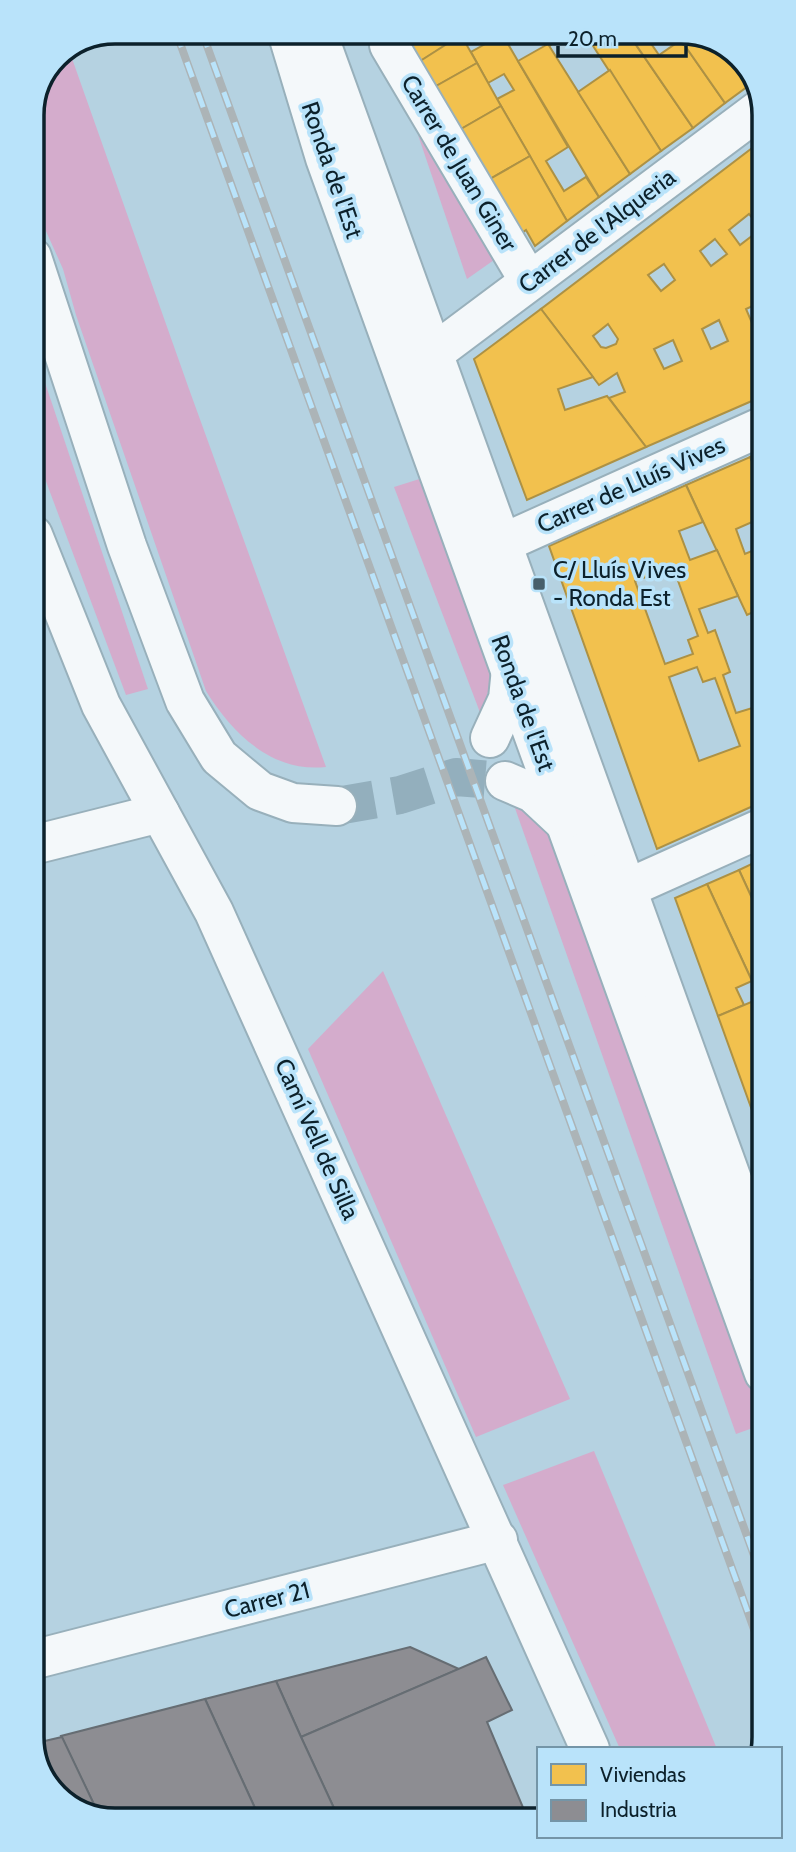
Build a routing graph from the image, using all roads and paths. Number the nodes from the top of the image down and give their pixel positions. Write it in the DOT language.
graph roads {
  1 [pos="291,44"];
  2 [pos="321,44"];
  3 [pos="389,45"];
  4 [pos="752,115"];
  5 [pos="530,281"];
  6 [pos="44,294"];
  7 [pos="434,353"];
  8 [pos="752,431"];
  9 [pos="501,544"];
  10 [pos="44,562"];
  11 [pos="511,669"];
  12 [pos="489,738"];
  13 [pos="505,781"];
  14 [pos="337,806"];
  15 [pos="160,813"];
  16 [pos="566,825"];
  17 [pos="752,832"];
  18 [pos="44,842"];
  19 [pos="626,889"];
  20 [pos="748,1174"];
  21 [pos="752,1198"];
  22 [pos="752,1340"];
  23 [pos="498,1540"];
  24 [pos="44,1657"];
  25 [pos="589,1747"];
  1 -- 11 [label="street, Ronda de l'Est"];
  2 -- 7 [label="street, Ronda de l'Est"];
  3 -- 5 [label="street, Carrer de Juan Giner"];
  4 -- 5 [label="street, Carrer de l'Alqueria"];
  5 -- 7 [label="street, Carrer de l'Alqueria"];
  6 -- 14 [label="street"];
  7 -- 9 [label="street, Ronda de l'Est"];
  8 -- 9 [label="street, Carrer de Lluís Vives"];
  9 -- 19 [label="street, Ronda de l'Est"];
  10 -- 15 [label="street, Camí Vell de Silla"];
  11 -- 12 [label="street"];
  11 -- 16 [label="street, Ronda de l'Est"];
  13 -- 16 [label="street"];
  15 -- 18 [label="street"];
  15 -- 23 [label="street, Camí Vell de Silla"];
  16 -- 22 [label="street, Ronda de l'Est"];
  17 -- 19 [label="street"];
  19 -- 20 [label="street, Ronda de l'Est"];
  20 -- 21 [label="street, Ronda de l'Est"];
  23 -- 24 [label="street, Carrer 21"];
  23 -- 25 [label="street, Camí Vell de Silla"];
}
